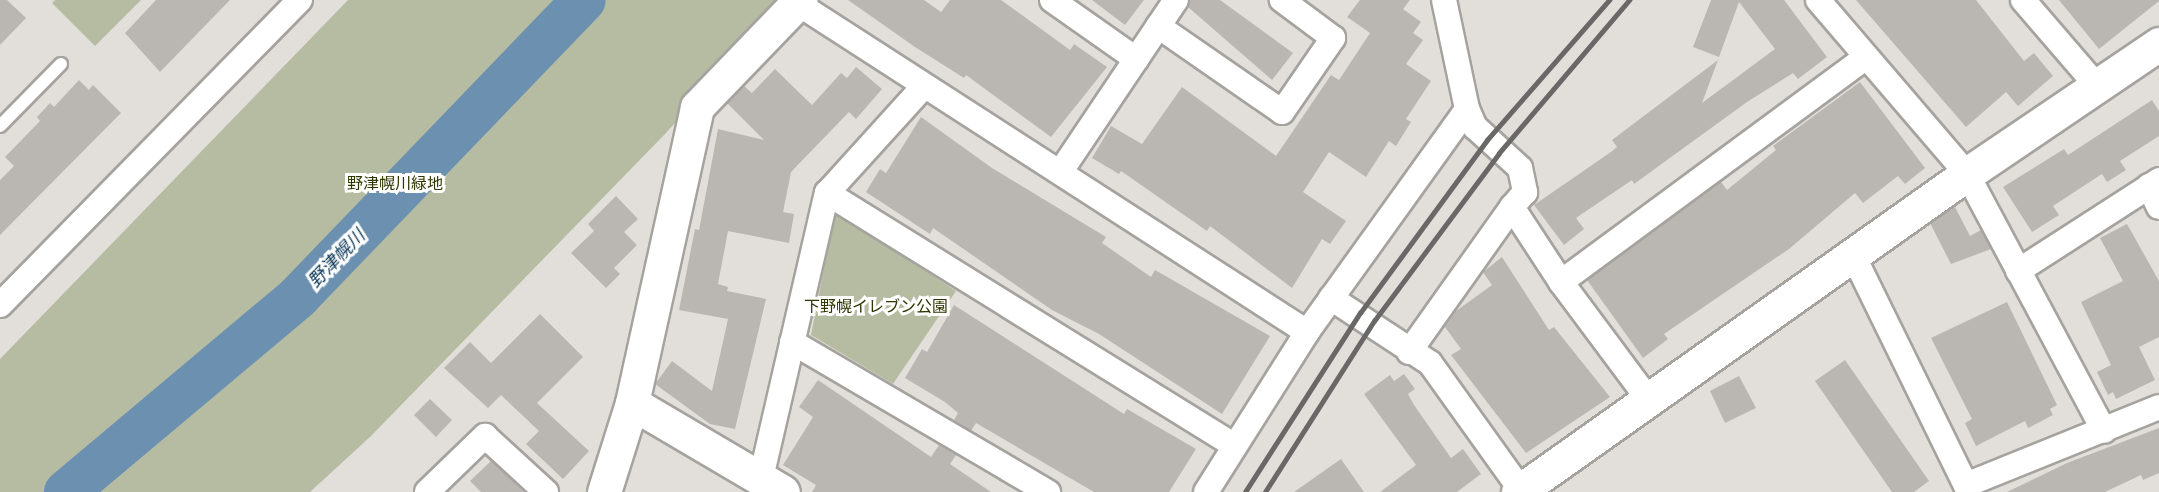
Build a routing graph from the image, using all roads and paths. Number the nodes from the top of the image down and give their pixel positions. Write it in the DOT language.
graph roads {
  1 [pos="300,0"];
  2 [pos="1052,0"];
  3 [pos="1176,0"];
  4 [pos="1282,0"];
  5 [pos="1444,0"];
  6 [pos="1818,0"];
  7 [pos="2023,0"];
  8 [pos="799,1"];
  9 [pos="1158,26"];
  10 [pos="2159,44"];
  11 [pos="1866,57"];
  12 [pos="1136,59"];
  13 [pos="61,63"];
  14 [pos="924,86"];
  15 [pos="2097,86"];
  16 [pos="1467,109"];
  17 [pos="0,126"];
  18 [pos="1061,171"];
  19 [pos="1967,174"];
  20 [pos="2156,191"];
  21 [pos="827,193"];
  22 [pos="1512,207"];
  23 [pos="1853,255"];
  24 [pos="2018,271"];
  25 [pos="1561,282"];
  26 [pos="1331,298"];
  27 [pos="0,305"];
  28 [pos="1307,332"];
  29 [pos="792,342"];
  30 [pos="1409,352"];
  31 [pos="1649,400"];
  32 [pos="632,403"];
  33 [pos="2159,407"];
  34 [pos="2104,431"];
  35 [pos="1234,444"];
  36 [pos="772,485"];
  37 [pos="1967,488"];
  38 [pos="1528,489"];
  39 [pos="427,492"];
  40 [pos="546,492"];
  41 [pos="604,492"];
  42 [pos="1048,492"];
  43 [pos="1206,492"];
  1 -- 27 [label="street"];
  2 -- 12 [label="street"];
  3 -- 9 [label="street"];
  4 -- 9 [label="street"];
  5 -- 16 [label="street"];
  6 -- 11 [label="street"];
  7 -- 15 [label="street"];
  8 -- 14 [label="street"];
  8 -- 32 [label="street"];
  9 -- 12 [label="street"];
  10 -- 15 [label="street"];
  11 -- 19 [label="street"];
  11 -- 25 [label="street"];
  12 -- 18 [label="street"];
  13 -- 17 [label="lane"];
  14 -- 18 [label="street"];
  14 -- 21 [label="street"];
  15 -- 19 [label="street"];
  16 -- 22 [label="street"];
  16 -- 26 [label="street"];
  18 -- 28 [label="street"];
  19 -- 23 [label="street"];
  19 -- 24 [label="street"];
  20 -- 24 [label="street"];
  21 -- 29 [label="street"];
  21 -- 35 [label="street"];
  22 -- 25 [label="street"];
  22 -- 30 [label="street"];
  23 -- 31 [label="street"];
  23 -- 37 [label="street"];
  24 -- 34 [label="street"];
  25 -- 31 [label="street"];
  26 -- 28 [label="street"];
  26 -- 30 [label="street"];
  28 -- 35 [label="street"];
  29 -- 36 [label="street"];
  29 -- 42 [label="street"];
  30 -- 38 [label="street"];
  31 -- 38 [label="street"];
  32 -- 36 [label="street"];
  32 -- 41 [label="street"];
  33 -- 34 [label="street"];
  34 -- 37 [label="street"];
  35 -- 43 [label="street"];
  39 -- 40 [label="street"];
}
